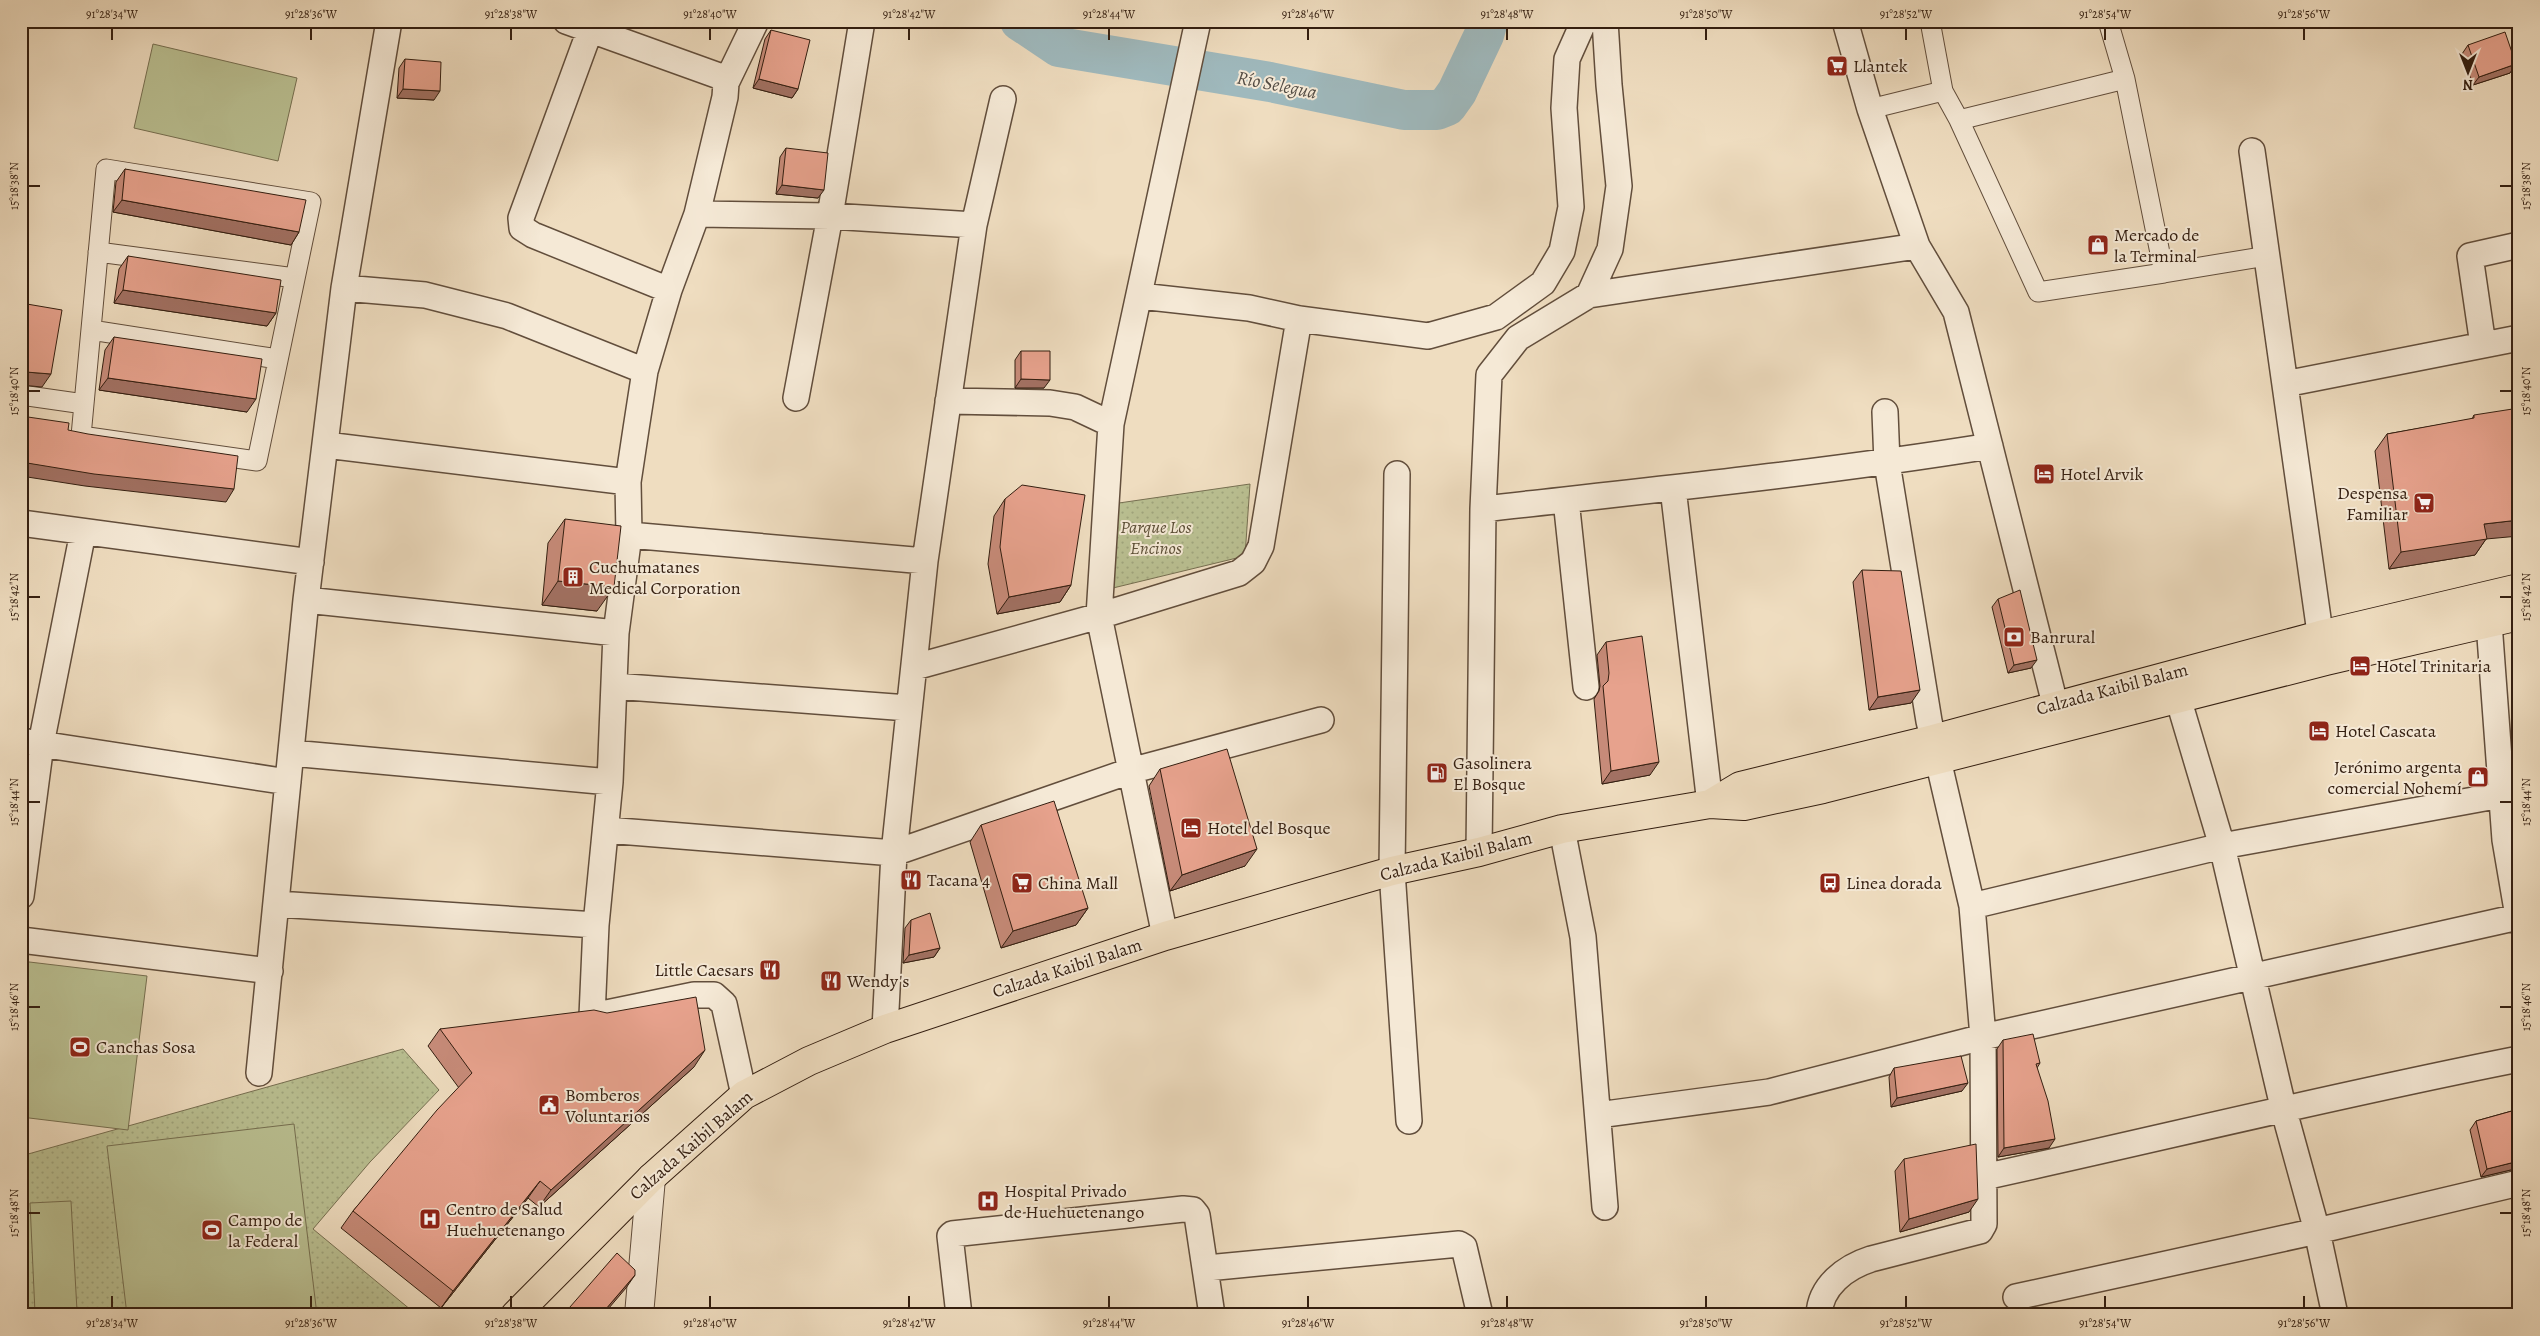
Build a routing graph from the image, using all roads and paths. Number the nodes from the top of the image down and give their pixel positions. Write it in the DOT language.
graph roads {
  1 [pos="389,21"];
  2 [pos="566,21"];
  3 [pos="756,21"];
  4 [pos="862,21"];
  5 [pos="1584,21"];
  6 [pos="1606,21"];
  7 [pos="1845,21"];
  8 [pos="1930,21"];
  9 [pos="2108,21"];
  10 [pos="590,30"];
  11 [pos="1196,33"];
  12 [pos="2125,80"];
  13 [pos="726,83"];
  14 [pos="1943,90"];
  15 [pos="1003,99"];
  16 [pos="1870,109"];
  17 [pos="1959,120"];
  18 [pos="2252,151"];
  19 [pos="697,214"];
  20 [pos="830,216"];
  21 [pos="974,225"];
  22 [pos="2519,245"];
  23 [pos="1917,246"];
  24 [pos="98,252"];
  25 [pos="2267,256"];
  26 [pos="2164,273"];
  27 [pos="296,278"];
  28 [pos="344,288"];
  29 [pos="669,290"];
  30 [pos="1589,295"];
  31 [pos="1140,296"];
  32 [pos="1299,319"];
  33 [pos="91,330"];
  34 [pos="2519,338"];
  35 [pos="2483,345"];
  36 [pos="278,359"];
  37 [pos="645,371"];
  38 [pos="2284,384"];
  39 [pos="21,395"];
  40 [pos="796,398"];
  41 [pos="948,401"];
  42 [pos="84,404"];
  43 [pos="1885,412"];
  44 [pos="1111,424"];
  45 [pos="326,445"];
  46 [pos="1990,446"];
  47 [pos="1888,463"];
  48 [pos="1397,474"];
  49 [pos="628,482"];
  50 [pos="1673,488"];
  51 [pos="1566,500"];
  52 [pos="1483,508"];
  53 [pos="21,523"];
  54 [pos="83,532"];
  55 [pos="629,535"];
  56 [pos="925,561"];
  57 [pos="311,562"];
  58 [pos="2519,588"];
  59 [pos="306,600"];
  60 [pos="1099,616"];
  61 [pos="2519,616"];
  62 [pos="2489,623"];
  63 [pos="616,634"];
  64 [pos="2320,635"];
  65 [pos="2326,661"];
  66 [pos="915,667"];
  67 [pos="614,686"];
  68 [pos="1586,687"];
  69 [pos="2178,698"];
  70 [pos="2055,704"];
  71 [pos="908,708"];
  72 [pos="1321,720"];
  73 [pos="31,742"];
  74 [pos="1936,749"];
  75 [pos="291,753"];
  76 [pos="1130,771"];
  77 [pos="288,782"];
  78 [pos="610,782"];
  79 [pos="2501,795"];
  80 [pos="1710,804"];
  81 [pos="1562,829"];
  82 [pos="606,830"];
  83 [pos="2222,846"];
  84 [pos="1479,852"];
  85 [pos="894,853"];
  86 [pos="1392,871"];
  87 [pos="21,896"];
  88 [pos="277,904"];
  89 [pos="1972,906"];
  90 [pos="2518,920"];
  91 [pos="596,925"];
  92 [pos="1165,936"];
  93 [pos="21,940"];
  94 [pos="270,971"];
  95 [pos="2253,977"];
  96 [pos="885,1029"];
  97 [pos="1983,1037"];
  98 [pos="2519,1059"];
  99 [pos="259,1073"];
  100 [pos="744,1096"];
  101 [pos="2284,1111"];
  102 [pos="1598,1115"];
  103 [pos="1409,1121"];
  104 [pos="1984,1177"];
  105 [pos="651,1178"];
  106 [pos="2519,1184"];
  107 [pos="1606,1208"];
  108 [pos="2317,1231"];
  109 [pos="1207,1268"];
  110 [pos="2016,1297"];
  111 [pos="515,1315"];
  112 [pos="639,1315"];
  113 [pos="959,1315"];
  114 [pos="1212,1315"];
  115 [pos="1480,1315"];
  116 [pos="1819,1315"];
  117 [pos="2335,1315"];
  1 -- 28 [label="street"];
  2 -- 10 [label="street"];
  3 -- 13 [label="street"];
  4 -- 20 [label="street"];
  5 -- 32 [label="street"];
  6 -- 30 [label="street"];
  7 -- 16 [label="street"];
  8 -- 14 [label="street"];
  9 -- 12 [label="street"];
  10 -- 13 [label="street"];
  10 -- 29 [label="street"];
  11 -- 31 [label="street"];
  12 -- 17 [label="street"];
  12 -- 26 [label="street"];
  13 -- 19 [label="street"];
  14 -- 16 [label="street"];
  14 -- 17 [label="street"];
  15 -- 21 [label="street"];
  16 -- 23 [label="street"];
  17 -- 26 [label="street"];
  18 -- 25 [label="street"];
  19 -- 20 [label="street"];
  19 -- 29 [label="street"];
  20 -- 21 [label="street"];
  20 -- 40 [label="street"];
  21 -- 41 [label="street"];
  22 -- 35 [label="street"];
  23 -- 30 [label="street"];
  23 -- 46 [label="street"];
  24 -- 27 [label="street"];
  24 -- 27 [label="street"];
  24 -- 33 [label="street"];
  25 -- 26 [label="street"];
  25 -- 38 [label="street"];
  27 -- 36 [label="street"];
  28 -- 37 [label="street"];
  28 -- 45 [label="street"];
  29 -- 37 [label="street"];
  30 -- 52 [label="street"];
  31 -- 32 [label="street"];
  31 -- 44 [label="street"];
  32 -- 60 [label="street"];
  33 -- 36 [label="street"];
  33 -- 42 [label="street"];
  34 -- 35 [label="street"];
  35 -- 38 [label="street"];
  36 -- 42 [label="street"];
  37 -- 49 [label="street"];
  38 -- 64 [label="street"];
  39 -- 42 [label="street"];
  41 -- 44 [label="street"];
  41 -- 56 [label="street"];
  43 -- 47 [label="street"];
  44 -- 60 [label="street"];
  45 -- 49 [label="street"];
  45 -- 57 [label="street"];
  46 -- 47 [label="street"];
  46 -- 70 [label="street"];
  47 -- 50 [label="street"];
  47 -- 74 [label="street"];
  48 -- 86 [label="street"];
  49 -- 55 [label="street"];
  50 -- 51 [label="street"];
  50 -- 80 [label="street"];
  51 -- 52 [label="street"];
  51 -- 68 [label="street"];
  52 -- 84 [label="street"];
  53 -- 54 [label="street"];
  54 -- 57 [label="street"];
  54 -- 73 [label="street"];
  55 -- 56 [label="street"];
  55 -- 63 [label="street"];
  56 -- 66 [label="street"];
  57 -- 59 [label="street"];
  58 -- 64 [label="main road, Calzada Kaibil Balam"];
  59 -- 63 [label="street"];
  59 -- 75 [label="street"];
  60 -- 66 [label="street"];
  60 -- 76 [label="street"];
  61 -- 62 [label="main road, Calzada Kaibil Balam"];
  62 -- 65 [label="main road, Calzada Kaibil Balam"];
  62 -- 79 [label="street"];
  63 -- 67 [label="street"];
  64 -- 65 [label="street"];
  64 -- 70 [label="main road, Calzada Kaibil Balam"];
  65 -- 69 [label="main road, Calzada Kaibil Balam"];
  66 -- 71 [label="street"];
  67 -- 71 [label="street"];
  67 -- 78 [label="street"];
  69 -- 74 [label="main road, Calzada Kaibil Balam"];
  69 -- 83 [label="street"];
  70 -- 74 [label="main road, Calzada Kaibil Balam"];
  71 -- 85 [label="street"];
  72 -- 76 [label="street"];
  73 -- 77 [label="street"];
  73 -- 87 [label="street"];
  74 -- 80 [label="main road, Calzada Kaibil Balam"];
  74 -- 89 [label="street"];
  75 -- 77 [label="street"];
  75 -- 78 [label="street"];
  76 -- 85 [label="street"];
  76 -- 92 [label="street"];
  77 -- 88 [label="street"];
  78 -- 82 [label="street"];
  79 -- 83 [label="street"];
  79 -- 90 [label="street"];
  80 -- 81 [label="main road, Calzada Kaibil Balam"];
  81 -- 84 [label="main road, Calzada Kaibil Balam"];
  81 -- 102 [label="street"];
  82 -- 85 [label="street"];
  82 -- 91 [label="street"];
  83 -- 89 [label="street"];
  83 -- 95 [label="street"];
  84 -- 86 [label="main road, Calzada Kaibil Balam"];
  85 -- 96 [label="street"];
  86 -- 92 [label="main road, Calzada Kaibil Balam"];
  86 -- 103 [label="street"];
  88 -- 91 [label="street"];
  88 -- 94 [label="street"];
  89 -- 97 [label="street"];
  90 -- 95 [label="street"];
  91 -- 100 [label="street"];
  92 -- 96 [label="main road, Calzada Kaibil Balam"];
  93 -- 94 [label="street"];
  94 -- 99 [label="street"];
  95 -- 97 [label="street"];
  95 -- 101 [label="street"];
  96 -- 100 [label="main road, Calzada Kaibil Balam"];
  97 -- 102 [label="street"];
  97 -- 104 [label="street"];
  98 -- 101 [label="street"];
  100 -- 105 [label="main road, Calzada Kaibil Balam"];
  101 -- 104 [label="street"];
  101 -- 108 [label="street"];
  102 -- 107 [label="street"];
  104 -- 116 [label="street"];
  105 -- 111 [label="main road, Calzada Kaibil Balam"];
  105 -- 112 [label="street"];
  106 -- 108 [label="street"];
  108 -- 110 [label="street"];
  108 -- 117 [label="street"];
  109 -- 113 [label="street"];
  109 -- 114 [label="street"];
  109 -- 115 [label="street"];
}
